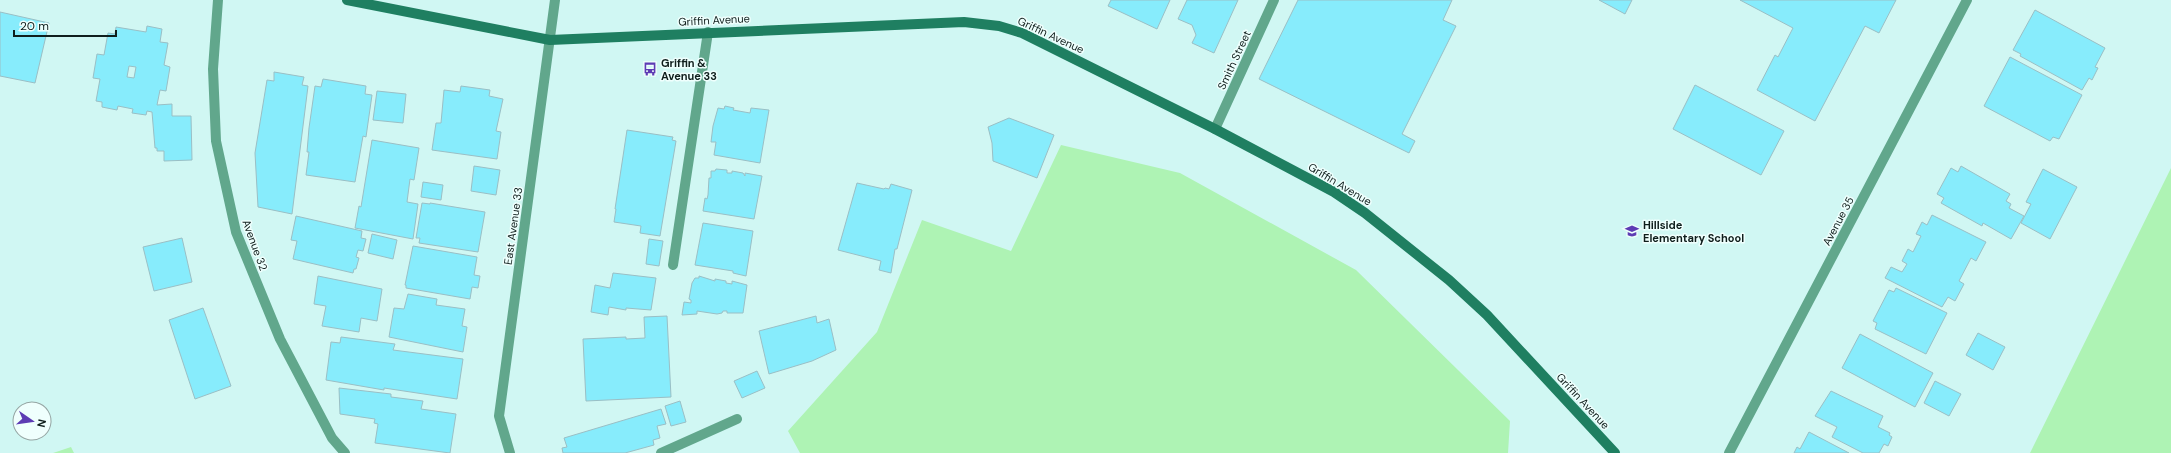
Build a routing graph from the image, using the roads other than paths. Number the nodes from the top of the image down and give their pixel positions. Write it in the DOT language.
graph roads {
  1 [pos="218,0"];
  2 [pos="347,0"];
  3 [pos="555,0"];
  4 [pos="1274,0"];
  5 [pos="1967,0"];
  6 [pos="708,32"];
  7 [pos="550,40"];
  8 [pos="1215,129"];
  9 [pos="673,265"];
  10 [pos="737,419"];
  11 [pos="345,453"];
  12 [pos="510,453"];
  13 [pos="661,453"];
  14 [pos="1615,453"];
  15 [pos="1729,453"];
  1 -- 11 [label="street, Avenue 32"];
  2 -- 7 [label="street, Griffin Avenue"];
  3 -- 7 [label="street, East Avenue 33"];
  4 -- 8 [label="street, Smith Street"];
  5 -- 15 [label="street, Avenue 35"];
  6 -- 7 [label="street, Griffin Avenue"];
  6 -- 8 [label="street, Griffin Avenue"];
  6 -- 9 [label="street"];
  7 -- 12 [label="street, East Avenue 33"];
  8 -- 14 [label="street, Griffin Avenue"];
  10 -- 13 [label="street"];
}
